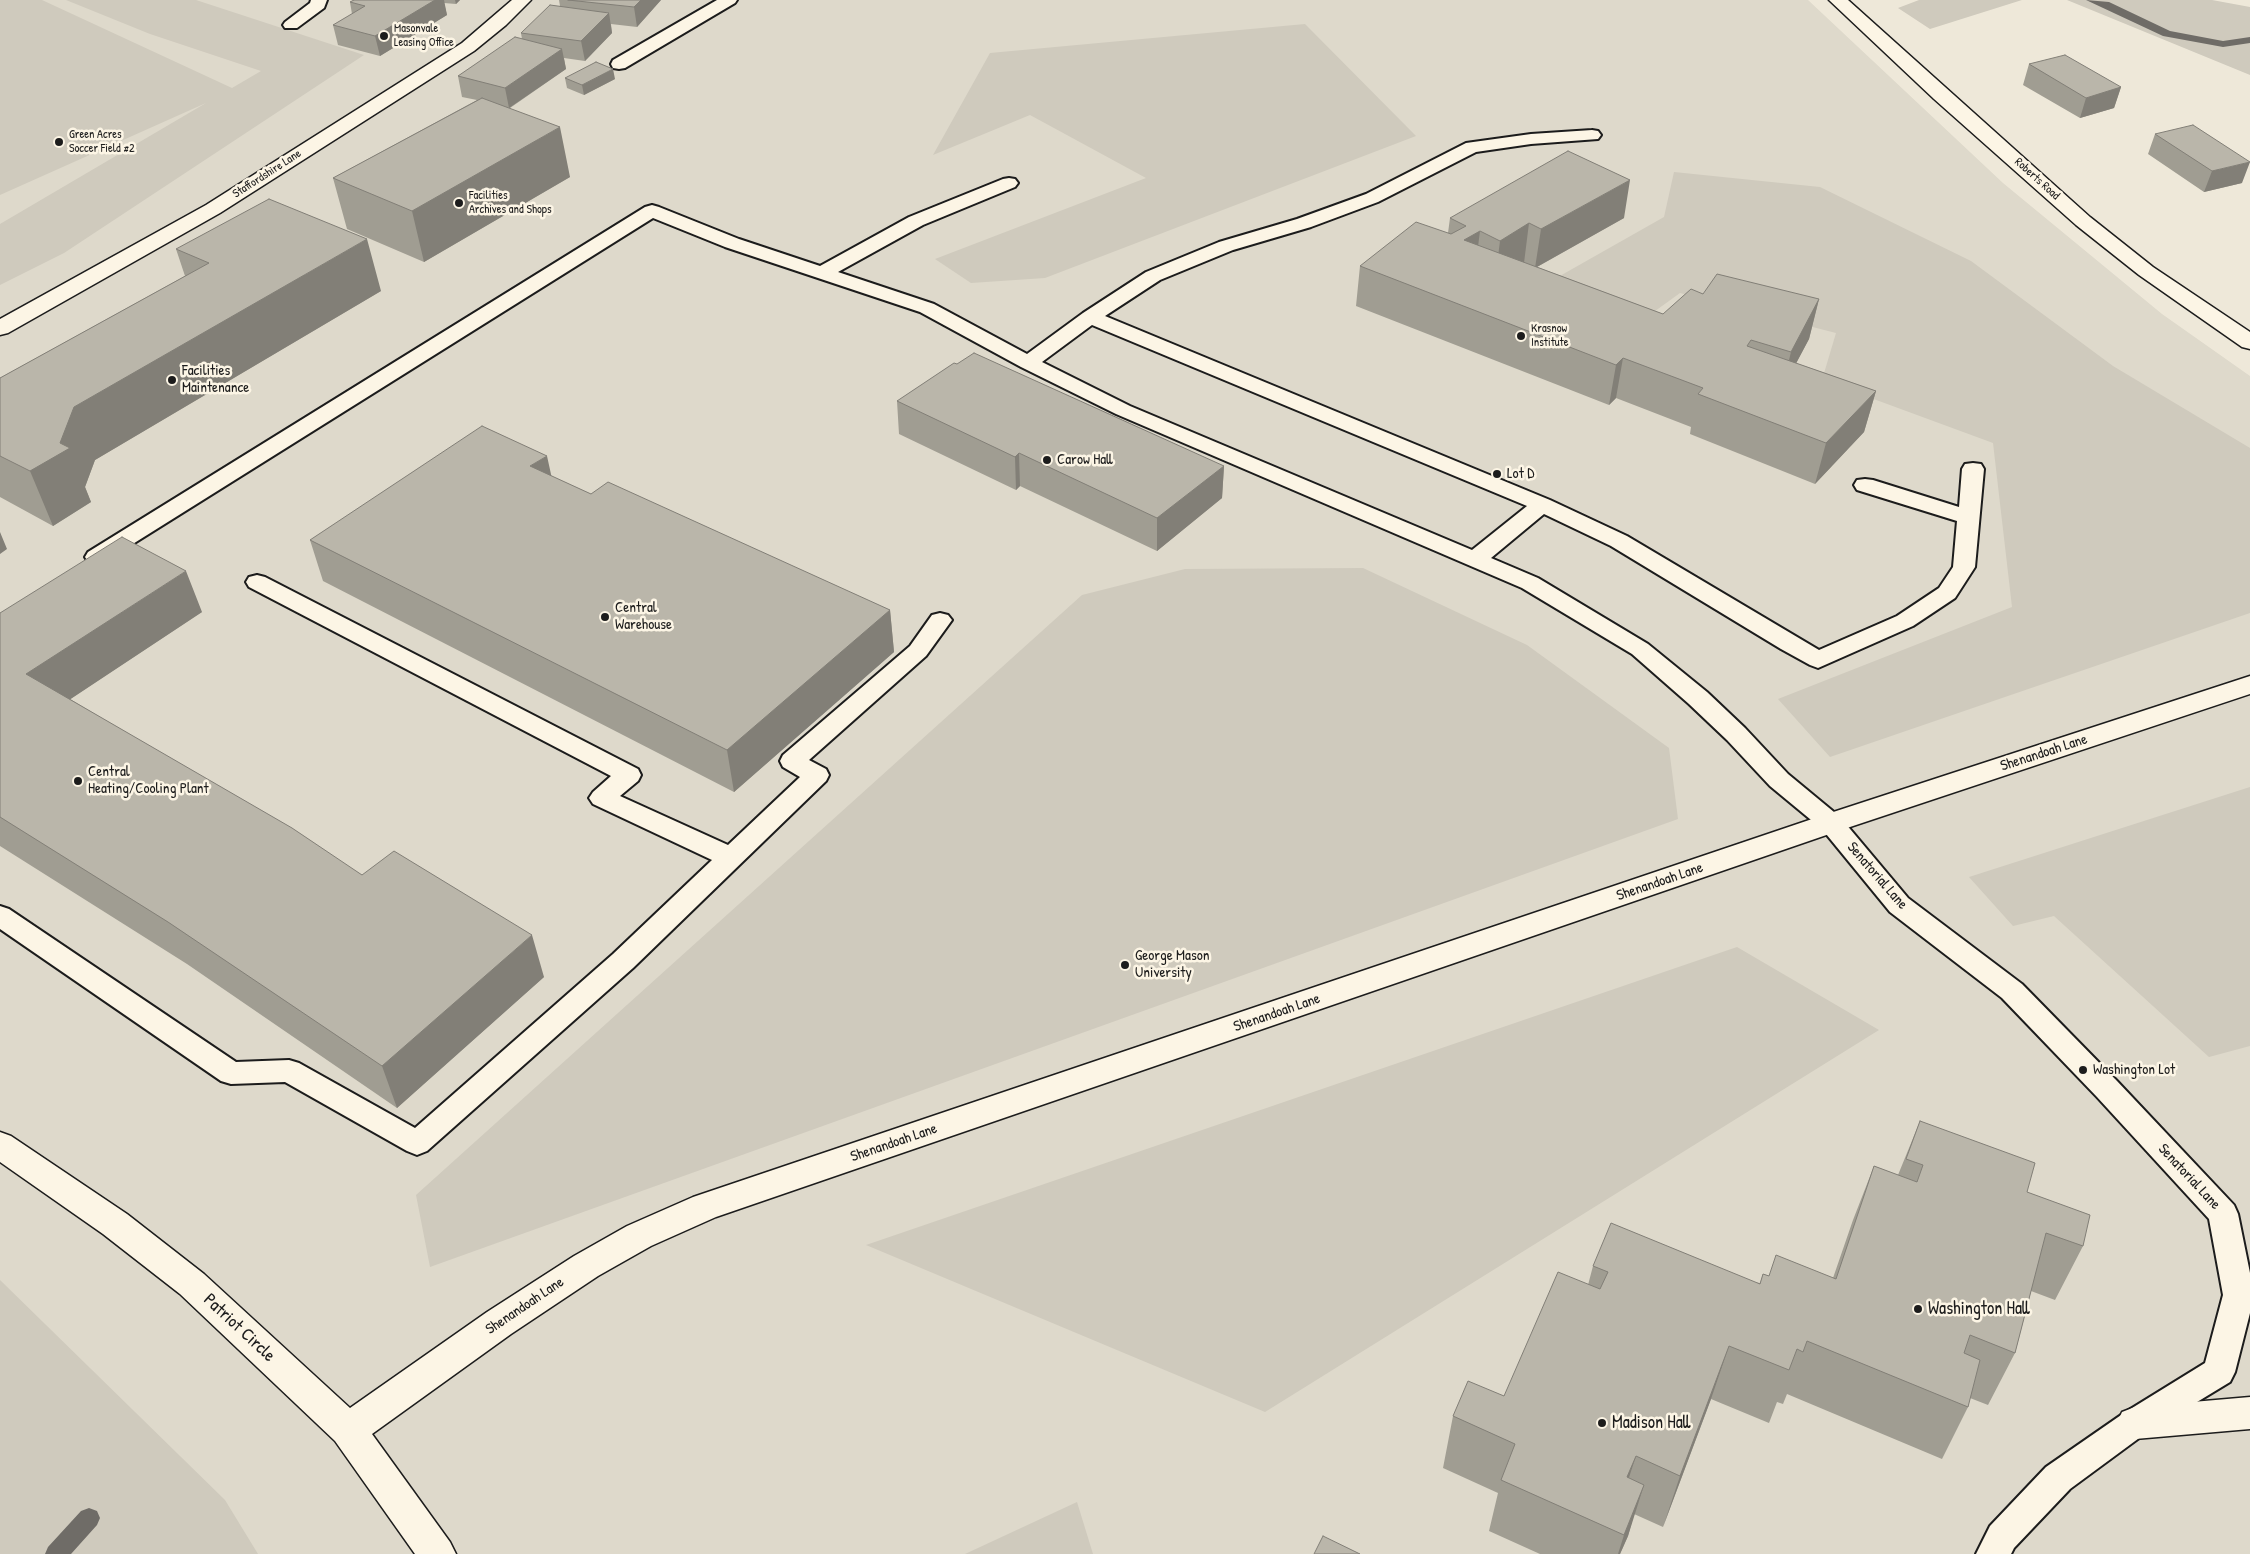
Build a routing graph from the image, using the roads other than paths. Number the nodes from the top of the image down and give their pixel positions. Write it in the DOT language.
graph roads {
  1 [pos="319,0"];
  2 [pos="522,0"];
  3 [pos="730,0"];
  4 [pos="1838,0"];
  5 [pos="291,25"];
  6 [pos="620,64"];
  7 [pos="1592,135"];
  8 [pos="1009,183"];
  9 [pos="822,273"];
  10 [pos="1090,317"];
  11 [pos="0,328"];
  12 [pos="2250,342"];
  13 [pos="1028,363"];
  14 [pos="1973,469"];
  15 [pos="1865,485"];
  16 [pos="1542,506"];
  17 [pos="1968,517"];
  18 [pos="1474,560"];
  19 [pos="83,566"];
  20 [pos="257,582"];
  21 [pos="940,620"];
  22 [pos="2250,685"];
  23 [pos="1831,823"];
  24 [pos="732,858"];
  25 [pos="0,916"];
  26 [pos="0,1145"];
  27 [pos="2250,1413"];
  28 [pos="2135,1423"];
  29 [pos="348,1430"];
  30 [pos="437,1554"];
  31 [pos="1993,1554"];
  1 -- 5 [label="lane"];
  2 -- 11 [label="street, Staffordshire Lane"];
  3 -- 6 [label="lane"];
  4 -- 12 [label="street, Roberts Road"];
  7 -- 10 [label="lane"];
  8 -- 9 [label="lane"];
  9 -- 13 [label="lane, Senatorial Lane"];
  9 -- 19 [label="lane, Senatorial Lane"];
  10 -- 13 [label="lane"];
  10 -- 16 [label="lane"];
  13 -- 18 [label="lane, Senatorial Lane"];
  14 -- 17 [label="lane"];
  15 -- 17 [label="lane"];
  16 -- 17 [label="lane"];
  16 -- 18 [label="lane"];
  18 -- 23 [label="lane, Senatorial Lane"];
  20 -- 24 [label="lane"];
  21 -- 24 [label="lane"];
  22 -- 23 [label="street, Shenandoah Lane"];
  23 -- 28 [label="lane, Senatorial Lane"];
  23 -- 29 [label="street, Shenandoah Lane"];
  24 -- 25 [label="lane"];
  26 -- 29 [label="street, Patriot Circle"];
  27 -- 28 [label="street"];
  28 -- 31 [label="lane, Senatorial Lane"];
  29 -- 30 [label="street, Patriot Circle"];
}
